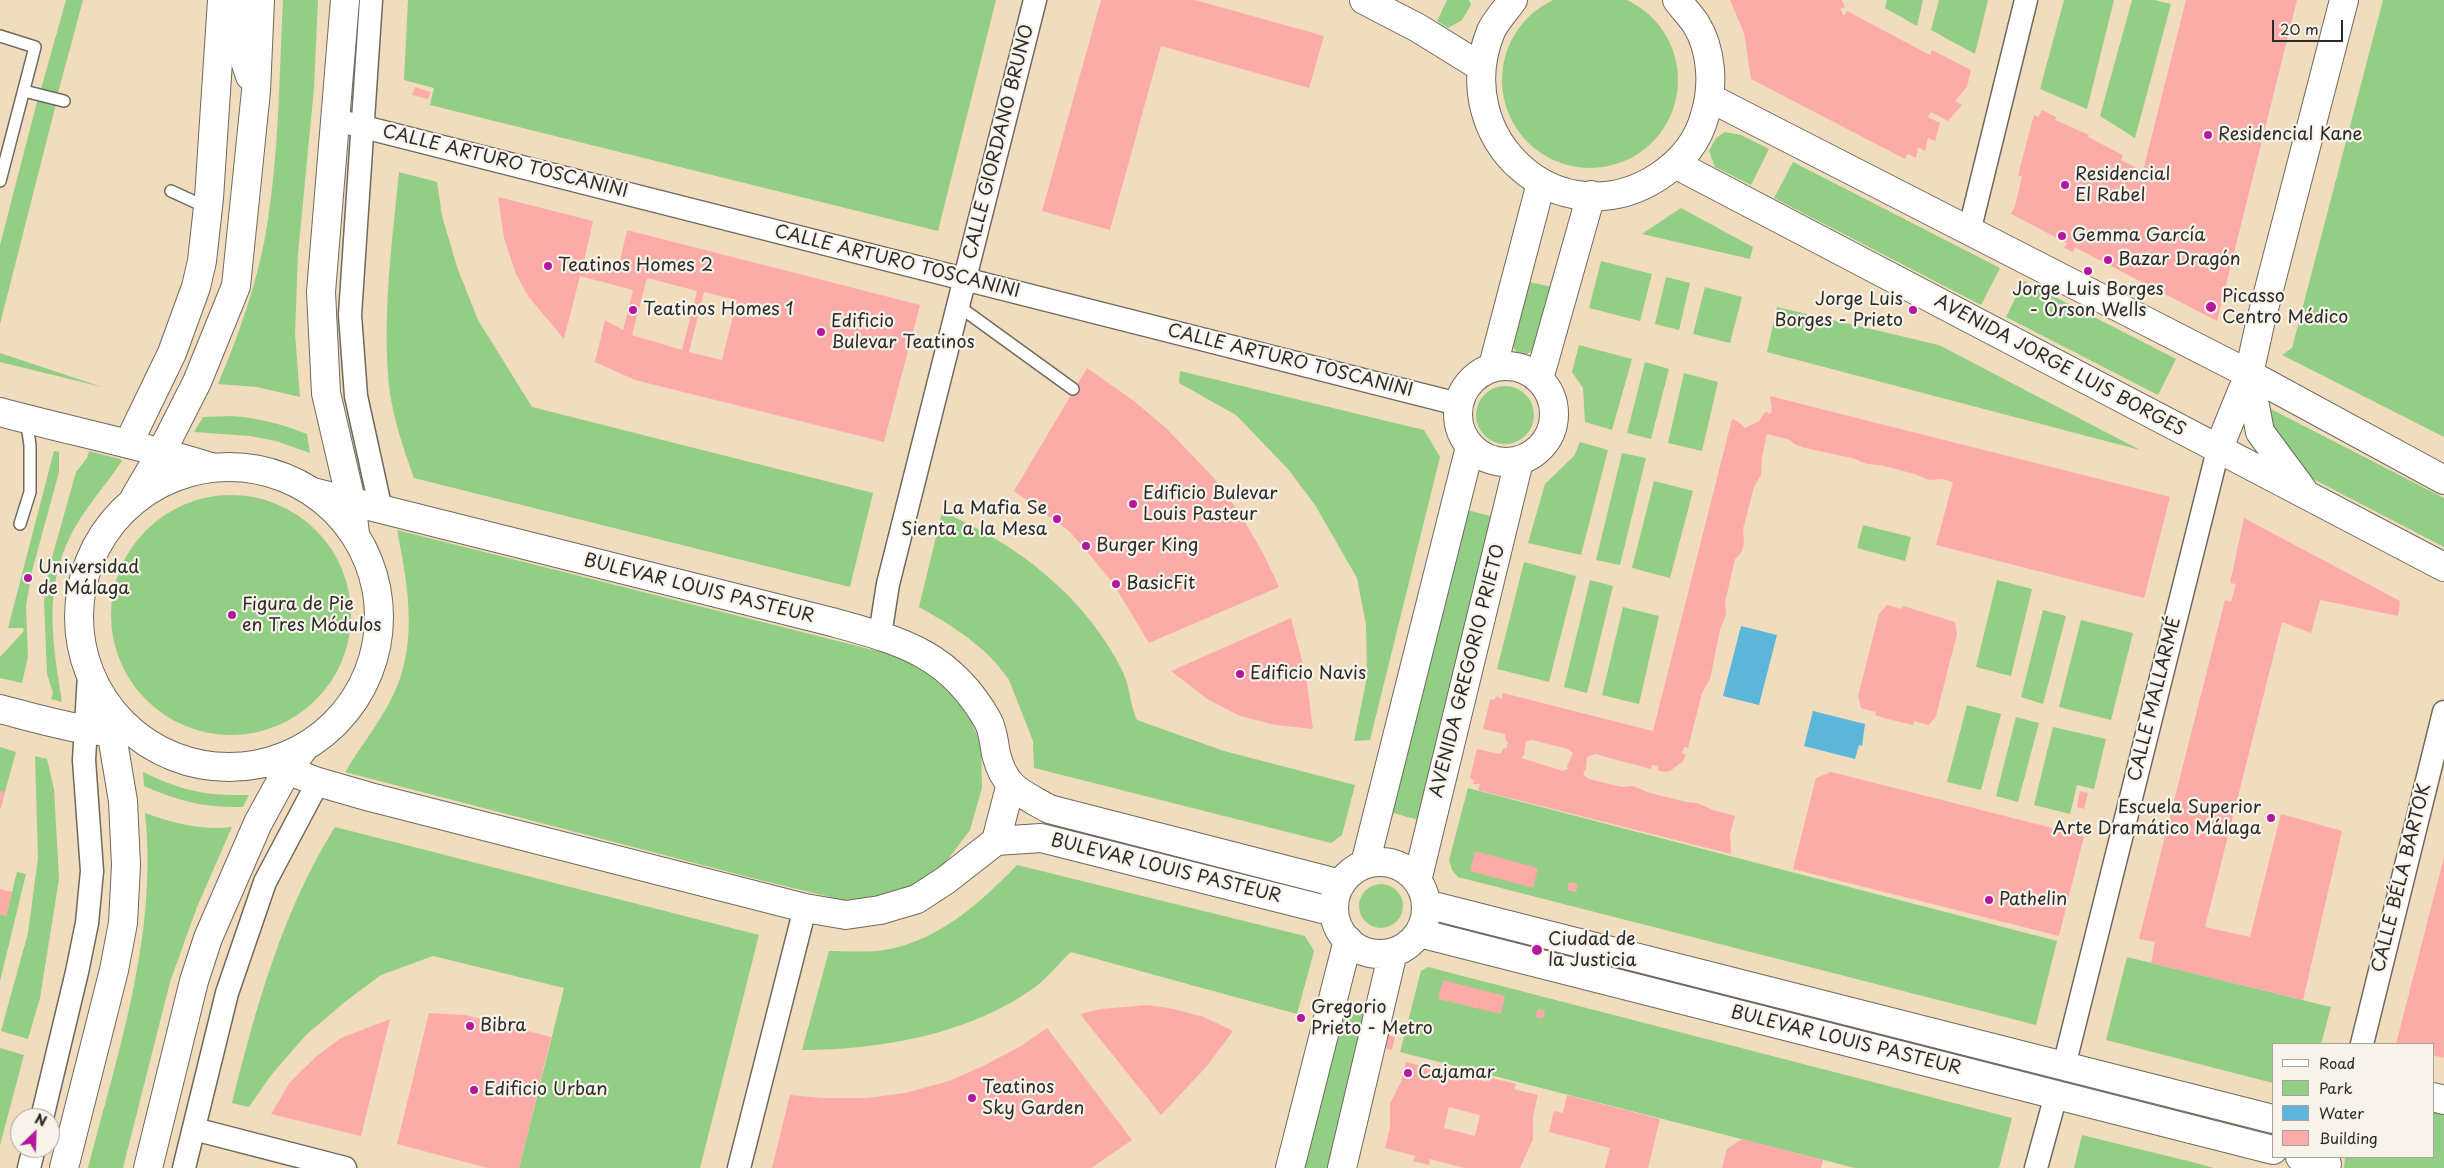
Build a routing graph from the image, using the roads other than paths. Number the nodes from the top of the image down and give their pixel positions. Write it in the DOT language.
graph roads {
  1 [pos="222,0"];
  2 [pos="232,0"];
  3 [pos="260,0"];
  4 [pos="345,0"];
  5 [pos="371,0"];
  6 [pos="1035,0"];
  7 [pos="1364,0"];
  8 [pos="1513,0"];
  9 [pos="1676,0"];
  10 [pos="2026,0"];
  11 [pos="2344,0"];
  12 [pos="0,36"];
  13 [pos="1481,67"];
  14 [pos="24,91"];
  15 [pos="256,91"];
  16 [pos="1710,98"];
  17 [pos="64,101"];
  18 [pos="336,120"];
  19 [pos="364,127"];
  20 [pos="1677,165"];
  21 [pos="0,181"];
  22 [pos="1541,183"];
  23 [pos="171,191"];
  24 [pos="1591,196"];
  25 [pos="208,208"];
  26 [pos="1969,232"];
  27 [pos="964,279"];
  28 [pos="958,305"];
  29 [pos="1493,366"];
  30 [pos="2249,374"];
  31 [pos="1539,379"];
  32 [pos="1073,389"];
  33 [pos="1458,404"];
  34 [pos="13,416"];
  35 [pos="128,444"];
  36 [pos="1470,447"];
  37 [pos="2218,450"];
  38 [pos="162,451"];
  39 [pos="1518,461"];
  40 [pos="211,467"];
  41 [pos="2444,480"];
  42 [pos="313,492"];
  43 [pos="2305,494"];
  44 [pos="132,501"];
  45 [pos="351,501"];
  46 [pos="381,510"];
  47 [pos="20,524"];
  48 [pos="355,534"];
  49 [pos="2444,567"];
  50 [pos="880,635"];
  51 [pos="90,676"];
  52 [pos="0,709"];
  53 [pos="2444,712"];
  54 [pos="85,730"];
  55 [pos="121,733"];
  56 [pos="277,767"];
  57 [pos="318,782"];
  58 [pos="1010,787"];
  59 [pos="996,841"];
  60 [pos="1365,864"];
  61 [pos="1341,884"];
  62 [pos="1422,892"];
  63 [pos="805,908"];
  64 [pos="1334,912"];
  65 [pos="1419,933"];
  66 [pos="1348,940"];
  67 [pos="1393,952"];
  68 [pos="2362,1043"];
  69 [pos="2064,1066"];
  70 [pos="2056,1095"];
  71 [pos="44,1108"];
  72 [pos="2272,1119"];
  73 [pos="194,1129"];
  74 [pos="2272,1150"];
  75 [pos="2305,1158"];
  76 [pos="2328,1163"];
  77 [pos="64,1168"];
  78 [pos="148,1168"];
  79 [pos="184,1168"];
  80 [pos="345,1168"];
  81 [pos="739,1168"];
  82 [pos="1290,1168"];
  83 [pos="1342,1168"];
  84 [pos="2036,1168"];
  1 -- 25 [label="street"];
  2 -- 15 [label="street"];
  3 -- 15 [label="street"];
  4 -- 18 [label="street"];
  5 -- 19 [label="street"];
  6 -- 27 [label="street, CALLE GIORDANO BRUNO"];
  7 -- 13 [label="street"];
  8 -- 13 [label="street"];
  9 -- 16 [label="street"];
  10 -- 26 [label="street"];
  11 -- 30 [label="street"];
  12 -- 14 [label="lane"];
  13 -- 22 [label="street"];
  14 -- 17 [label="lane"];
  14 -- 21 [label="lane"];
  15 -- 38 [label="street"];
  16 -- 20 [label="street"];
  16 -- 26 [label="street"];
  18 -- 19 [label="street, CALLE ARTURO TOSCANINI"];
  18 -- 45 [label="street"];
  19 -- 27 [label="street, CALLE ARTURO TOSCANINI"];
  19 -- 46 [label="street"];
  20 -- 24 [label="street"];
  20 -- 37 [label="street, AVENIDA JORGE LUIS BORGES"];
  22 -- 24 [label="street"];
  22 -- 29 [label="street"];
  23 -- 25 [label="lane"];
  24 -- 31 [label="street"];
  25 -- 35 [label="street"];
  26 -- 30 [label="street"];
  27 -- 28 [label="street, CALLE GIORDANO BRUNO"];
  27 -- 33 [label="street, CALLE ARTURO TOSCANINI"];
  28 -- 32 [label="lane"];
  28 -- 50 [label="street, CALLE GIORDANO BRUNO"];
  29 -- 31 [label="street"];
  29 -- 33 [label="street"];
  30 -- 37 [label="street"];
  30 -- 41 [label="street"];
  30 -- 43 [label="street"];
  31 -- 39 [label="street"];
  33 -- 36 [label="street"];
  34 -- 35 [label="street"];
  34 -- 47 [label="lane"];
  35 -- 38 [label="street"];
  36 -- 39 [label="street"];
  36 -- 60 [label="street"];
  37 -- 43 [label="street, AVENIDA JORGE LUIS BORGES"];
  37 -- 69 [label="street, CALLE MALLARMÉ"];
  38 -- 40 [label="street"];
  38 -- 44 [label="street"];
  39 -- 62 [label="street, AVENIDA GREGORIO PRIETO"];
  40 -- 42 [label="street"];
  40 -- 44 [label="street"];
  42 -- 45 [label="street, BULEVAR LOUIS PASTEUR"];
  42 -- 48 [label="street"];
  43 -- 49 [label="street, AVENIDA JORGE LUIS BORGES"];
  44 -- 51 [label="street"];
  45 -- 46 [label="street, BULEVAR LOUIS PASTEUR"];
  45 -- 48 [label="street"];
  46 -- 50 [label="street, BULEVAR LOUIS PASTEUR"];
  48 -- 56 [label="street"];
  50 -- 58 [label="street, BULEVAR LOUIS PASTEUR"];
  51 -- 54 [label="street"];
  51 -- 55 [label="street"];
  52 -- 54 [label="street"];
  53 -- 68 [label="street, CALLE BÉLA BARTOK"];
  54 -- 55 [label="street"];
  54 -- 71 [label="street"];
  55 -- 56 [label="street"];
  55 -- 77 [label="street"];
  56 -- 57 [label="street"];
  56 -- 78 [label="street"];
  57 -- 63 [label="street"];
  57 -- 73 [label="street"];
  58 -- 59 [label="street"];
  58 -- 61 [label="street, BULEVAR LOUIS PASTEUR"];
  59 -- 63 [label="street"];
  59 -- 64 [label="street, BULEVAR LOUIS PASTEUR"];
  60 -- 61 [label="street"];
  60 -- 62 [label="street"];
  61 -- 64 [label="street"];
  62 -- 65 [label="street"];
  62 -- 69 [label="street, BULEVAR LOUIS PASTEUR"];
  63 -- 81 [label="street"];
  64 -- 66 [label="street"];
  65 -- 67 [label="street"];
  65 -- 70 [label="street, BULEVAR LOUIS PASTEUR"];
  66 -- 67 [label="street"];
  66 -- 82 [label="street"];
  67 -- 83 [label="street"];
  69 -- 72 [label="street, BULEVAR LOUIS PASTEUR"];
  70 -- 74 [label="street, BULEVAR LOUIS PASTEUR"];
  70 -- 84 [label="street"];
  73 -- 79 [label="street"];
  73 -- 80 [label="street"];
  75 -- 76 [label="street"];
}
